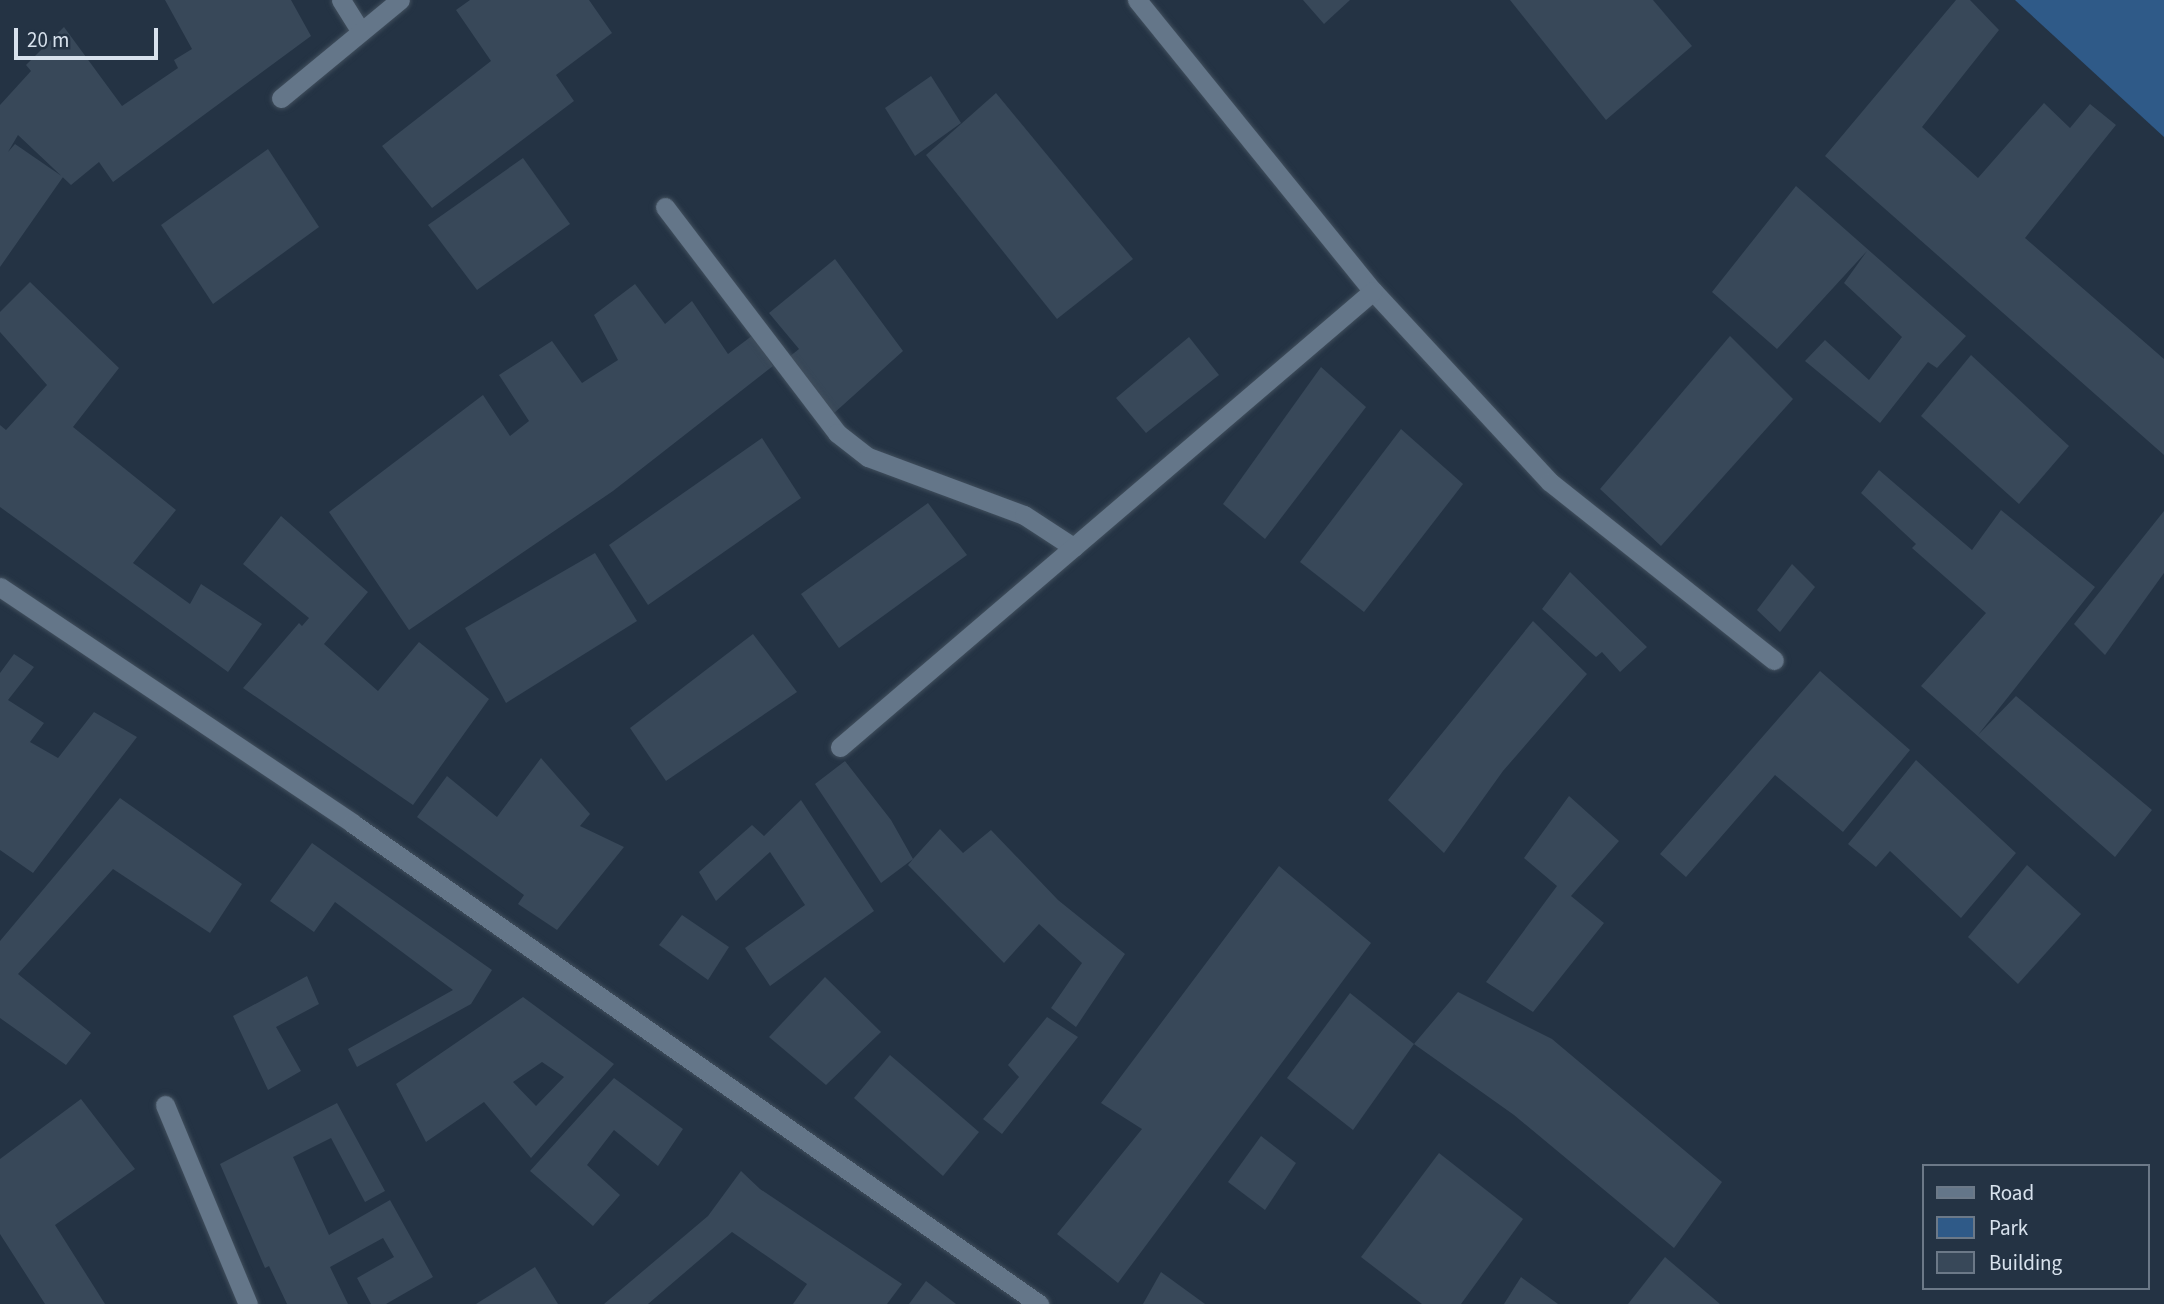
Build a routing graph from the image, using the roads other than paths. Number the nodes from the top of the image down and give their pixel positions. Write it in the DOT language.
graph roads {
  1 [pos="341,0"];
  2 [pos="400,0"];
  3 [pos="1137,0"];
  4 [pos="360,30"];
  5 [pos="281,98"];
  6 [pos="665,207"];
  7 [pos="1373,291"];
  8 [pos="1073,547"];
  9 [pos="0,587"];
  10 [pos="1774,660"];
  11 [pos="840,747"];
  12 [pos="165,1105"];
  13 [pos="248,1304"];
  14 [pos="1039,1304"];
  1 -- 4 [label="street"];
  2 -- 4 [label="street"];
  3 -- 7 [label="street"];
  4 -- 5 [label="street"];
  6 -- 8 [label="street"];
  7 -- 8 [label="street"];
  7 -- 10 [label="street"];
  8 -- 11 [label="street"];
  9 -- 14 [label="street"];
  12 -- 13 [label="street"];
}
